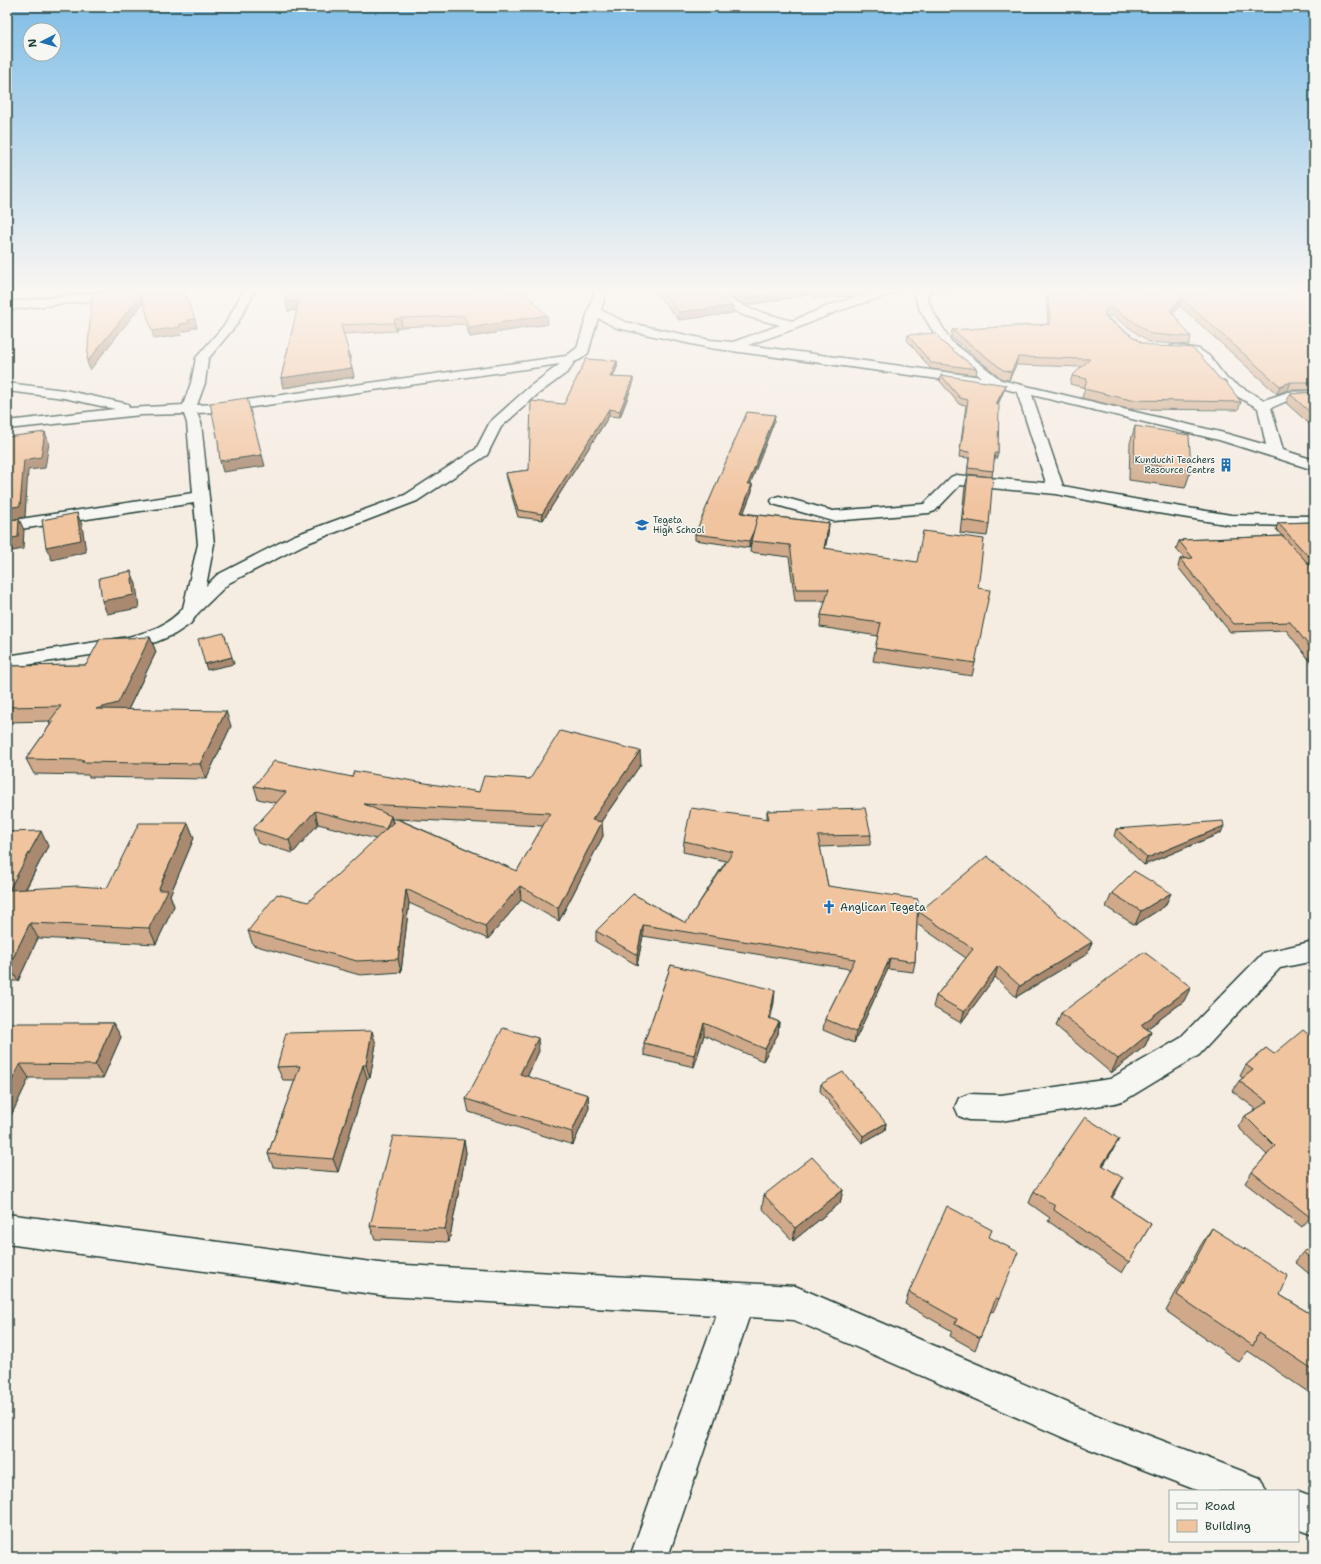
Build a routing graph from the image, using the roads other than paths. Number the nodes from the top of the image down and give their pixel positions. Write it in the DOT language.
graph roads {
  1 [pos="201,362"];
  2 [pos="548,362"];
  3 [pos="567,362"];
  4 [pos="846,362"];
  5 [pos="971,362"];
  6 [pos="1206,362"];
  7 [pos="998,383"];
  8 [pos="7,387"];
  9 [pos="1023,390"];
  10 [pos="1314,395"];
  11 [pos="1264,406"];
  12 [pos="189,409"];
  13 [pos="142,411"];
  14 [pos="7,425"];
  15 [pos="1276,454"];
  16 [pos="1314,465"];
  17 [pos="1056,489"];
  18 [pos="201,497"];
  19 [pos="779,501"];
  20 [pos="1314,521"];
  21 [pos="7,526"];
  22 [pos="192,608"];
  23 [pos="7,662"];
  24 [pos="1314,951"];
  25 [pos="969,1107"];
  26 [pos="7,1229"];
  27 [pos="738,1301"];
  28 [pos="1244,1490"];
  29 [pos="1299,1510"];
  30 [pos="1314,1516"];
  31 [pos="649,1557"];
  1 -- 12 [label="street"];
  2 -- 12 [label="street"];
  3 -- 22 [label="street"];
  4 -- 7 [label="street"];
  5 -- 7 [label="street"];
  6 -- 11 [label="street"];
  7 -- 9 [label="street"];
  8 -- 13 [label="street"];
  9 -- 15 [label="street"];
  9 -- 17 [label="street"];
  10 -- 11 [label="street"];
  11 -- 15 [label="street"];
  12 -- 13 [label="street"];
  12 -- 18 [label="street"];
  13 -- 14 [label="street"];
  15 -- 16 [label="street"];
  17 -- 19 [label="street"];
  17 -- 20 [label="street"];
  18 -- 21 [label="street"];
  18 -- 22 [label="street"];
  22 -- 23 [label="street"];
  24 -- 25 [label="street"];
  26 -- 27 [label="street"];
  27 -- 28 [label="street"];
  27 -- 31 [label="street"];
  29 -- 30 [label="street"];
}
